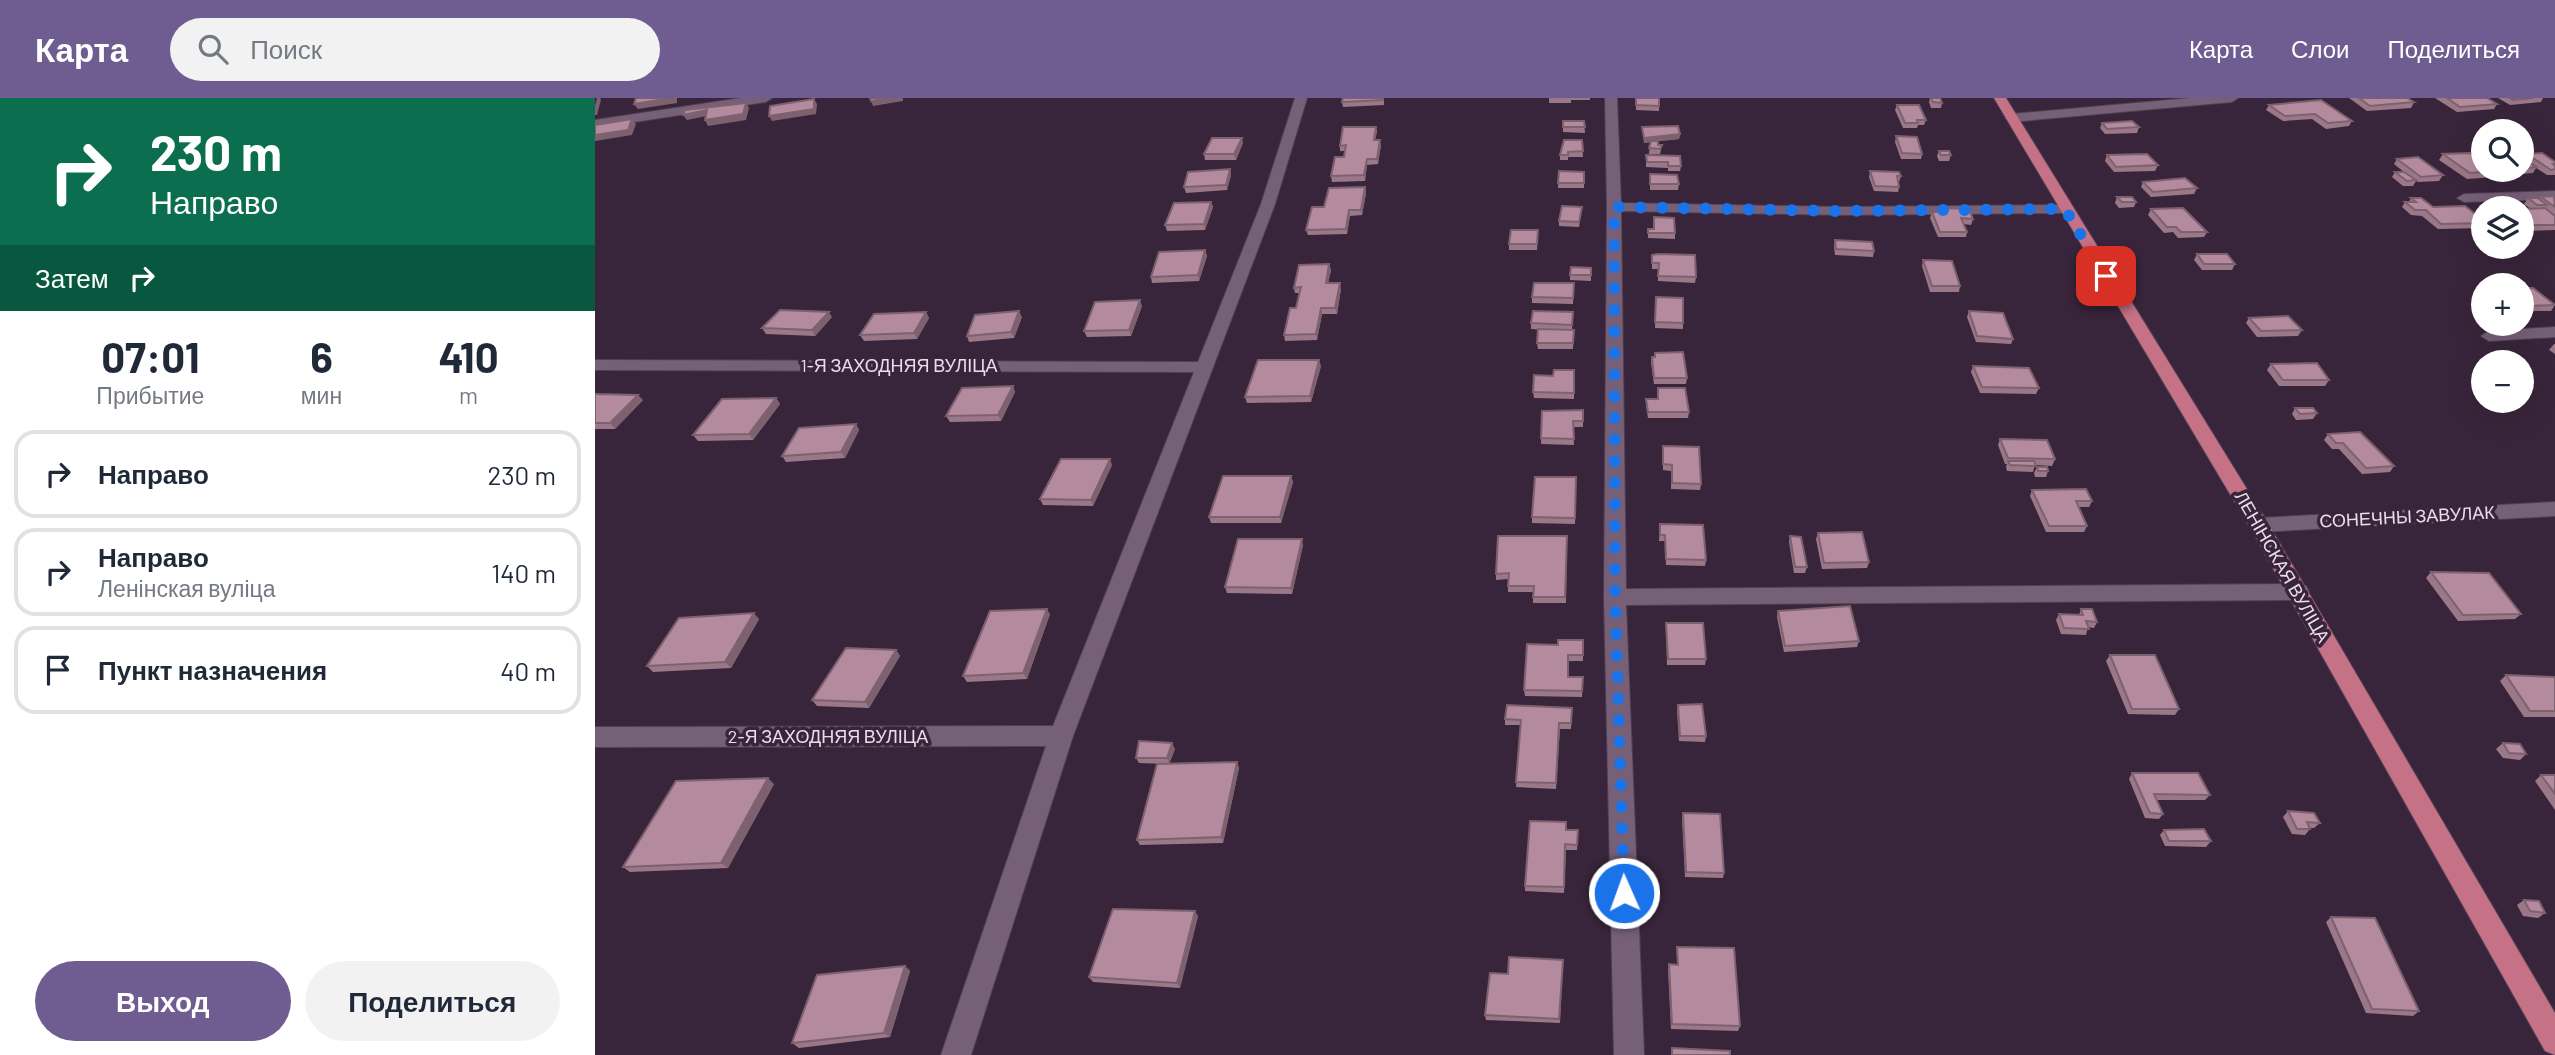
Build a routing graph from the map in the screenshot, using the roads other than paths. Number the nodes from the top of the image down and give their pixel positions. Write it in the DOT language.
graph roads {
  1 [pos="766,98"];
  2 [pos="1301,98"];
  3 [pos="1611,98"];
  4 [pos="2000,98"];
  5 [pos="2232,98"];
  6 [pos="2011,118"];
  7 [pos="595,124"];
  8 [pos="2555,195"];
  9 [pos="2464,198"];
  10 [pos="1614,207"];
  11 [pos="2065,209"];
  12 [pos="2555,332"];
  13 [pos="2534,333"];
  14 [pos="595,365"];
  15 [pos="1204,367"];
  16 [pos="2555,509"];
  17 [pos="2259,525"];
  18 [pos="2298,592"];
  19 [pos="1615,597"];
  20 [pos="1061,736"];
  21 [pos="595,737"];
  22 [pos="2555,1041"];
  23 [pos="956,1055"];
  24 [pos="1629,1055"];
  1 -- 7 [label="street"];
  2 -- 15 [label="street"];
  3 -- 10 [label="street"];
  4 -- 6 [label="main road, ЛЕНІНСКАЯ ВУЛІЦА"];
  5 -- 6 [label="street"];
  6 -- 11 [label="main road, ЛЕНІНСКАЯ ВУЛІЦА"];
  8 -- 9 [label="street"];
  10 -- 11 [label="street"];
  10 -- 19 [label="street"];
  11 -- 17 [label="main road, ЛЕНІНСКАЯ ВУЛІЦА"];
  12 -- 13 [label="street"];
  14 -- 15 [label="street, 1-Я ЗАХОДНЯЯ ВУЛІЦА"];
  15 -- 20 [label="street"];
  16 -- 17 [label="street, СОНЕЧНЫ ЗАВУЛАК"];
  17 -- 18 [label="main road, ЛЕНІНСКАЯ ВУЛІЦА"];
  18 -- 19 [label="street"];
  18 -- 22 [label="main road, ЛЕНІНСКАЯ ВУЛІЦА"];
  19 -- 24 [label="street"];
  20 -- 21 [label="street, 2-Я ЗАХОДНЯЯ ВУЛІЦА"];
  20 -- 23 [label="street"];
}
